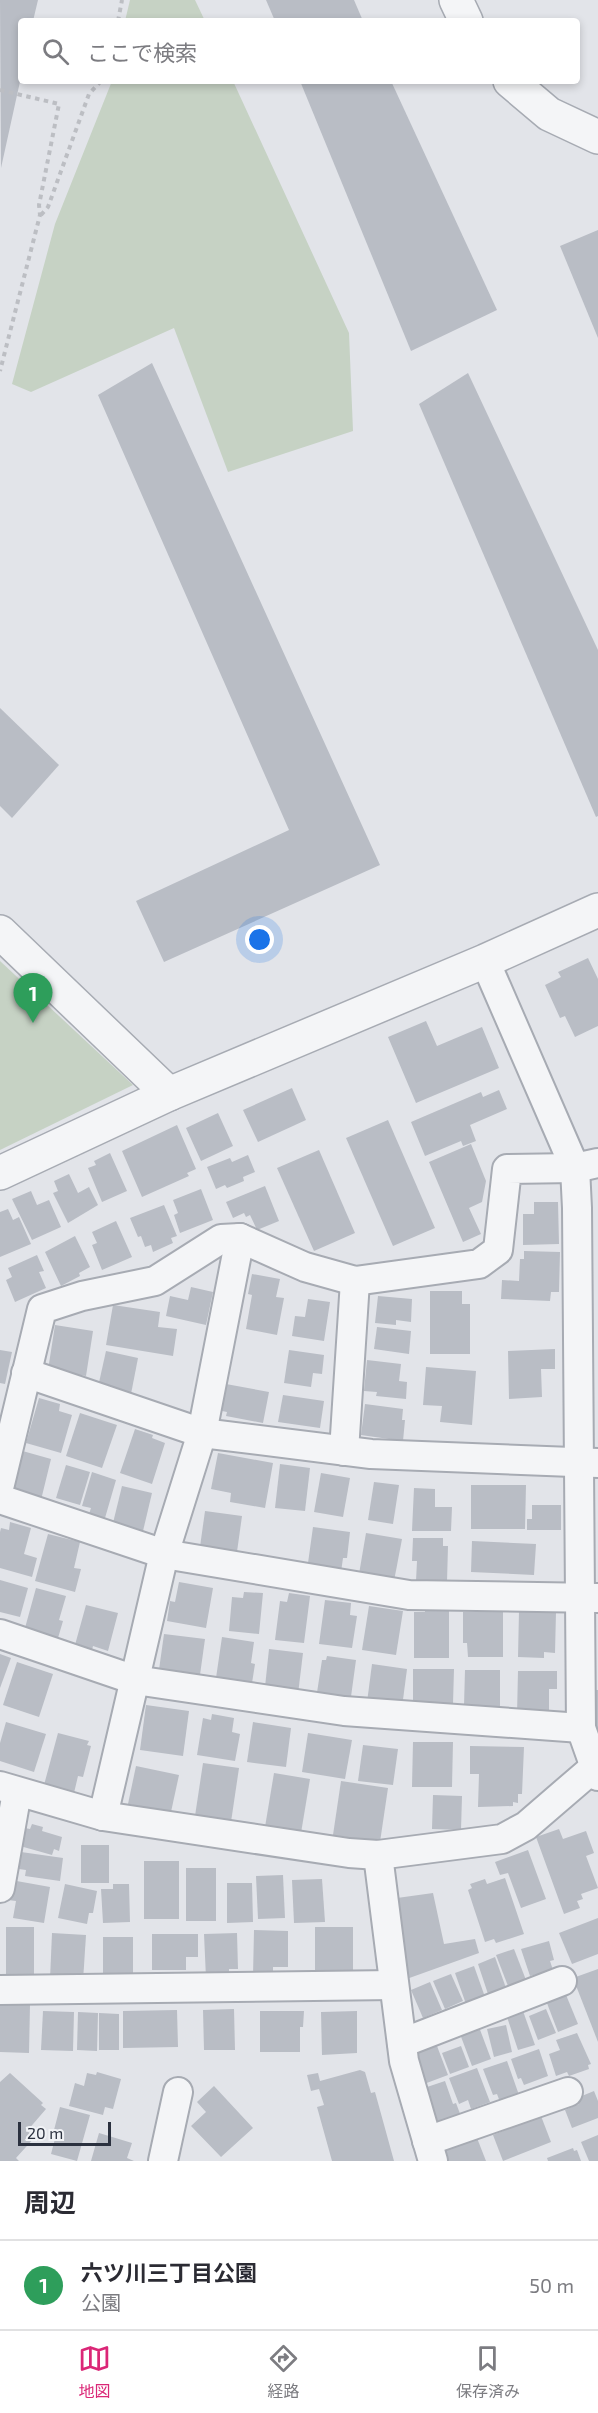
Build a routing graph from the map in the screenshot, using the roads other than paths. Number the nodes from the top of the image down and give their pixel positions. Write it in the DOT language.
graph roads {
  1 [pos="456,0"];
  2 [pos="465,18"];
  3 [pos="514,84"];
  4 [pos="598,137"];
  5 [pos="598,910"];
  6 [pos="0,932"];
  7 [pos="485,961"];
  8 [pos="169,1094"];
  9 [pos="586,1165"];
  10 [pos="0,1173"];
  11 [pos="588,1208"];
  12 [pos="240,1238"];
  13 [pos="355,1281"];
  14 [pos="588,1331"];
  15 [pos="26,1373"];
  16 [pos="201,1433"];
  17 [pos="344,1451"];
  18 [pos="589,1463"];
  19 [pos="0,1484"];
  20 [pos="0,1499"];
  21 [pos="164,1554"];
  22 [pos="589,1598"];
  23 [pos="0,1634"];
  24 [pos="135,1680"];
  25 [pos="581,1728"];
  26 [pos="597,1768"];
  27 [pos="8,1789"];
  28 [pos="103,1816"];
  29 [pos="378,1855"];
  30 [pos="0,1888"];
  31 [pos="562,1981"];
  32 [pos="394,1986"];
  33 [pos="0,1990"];
  34 [pos="402,2043"];
  35 [pos="178,2092"];
  36 [pos="568,2092"];
  37 [pos="430,2151"];
  38 [pos="163,2161"];
  1 -- 2 [label="street"];
  3 -- 4 [label="street"];
  5 -- 7 [label="street"];
  6 -- 8 [label="street"];
  7 -- 8 [label="street"];
  7 -- 9 [label="street"];
  8 -- 10 [label="street"];
  9 -- 11 [label="street"];
  9 -- 13 [label="street"];
  11 -- 14 [label="street"];
  12 -- 13 [label="street"];
  12 -- 15 [label="street"];
  12 -- 16 [label="street"];
  13 -- 17 [label="street"];
  14 -- 18 [label="street"];
  15 -- 16 [label="street"];
  15 -- 19 [label="street"];
  16 -- 17 [label="street"];
  16 -- 21 [label="street"];
  17 -- 18 [label="street"];
  18 -- 22 [label="street"];
  20 -- 21 [label="street"];
  21 -- 22 [label="street"];
  21 -- 24 [label="street"];
  22 -- 25 [label="street"];
  23 -- 24 [label="street"];
  24 -- 25 [label="street"];
  24 -- 28 [label="street"];
  25 -- 26 [label="street"];
  26 -- 29 [label="street"];
  27 -- 28 [label="street"];
  27 -- 30 [label="street"];
  28 -- 29 [label="street"];
  29 -- 32 [label="street"];
  31 -- 34 [label="street"];
  32 -- 33 [label="street"];
  32 -- 34 [label="street"];
  34 -- 37 [label="street"];
  35 -- 38 [label="street"];
  36 -- 37 [label="street"];
}
